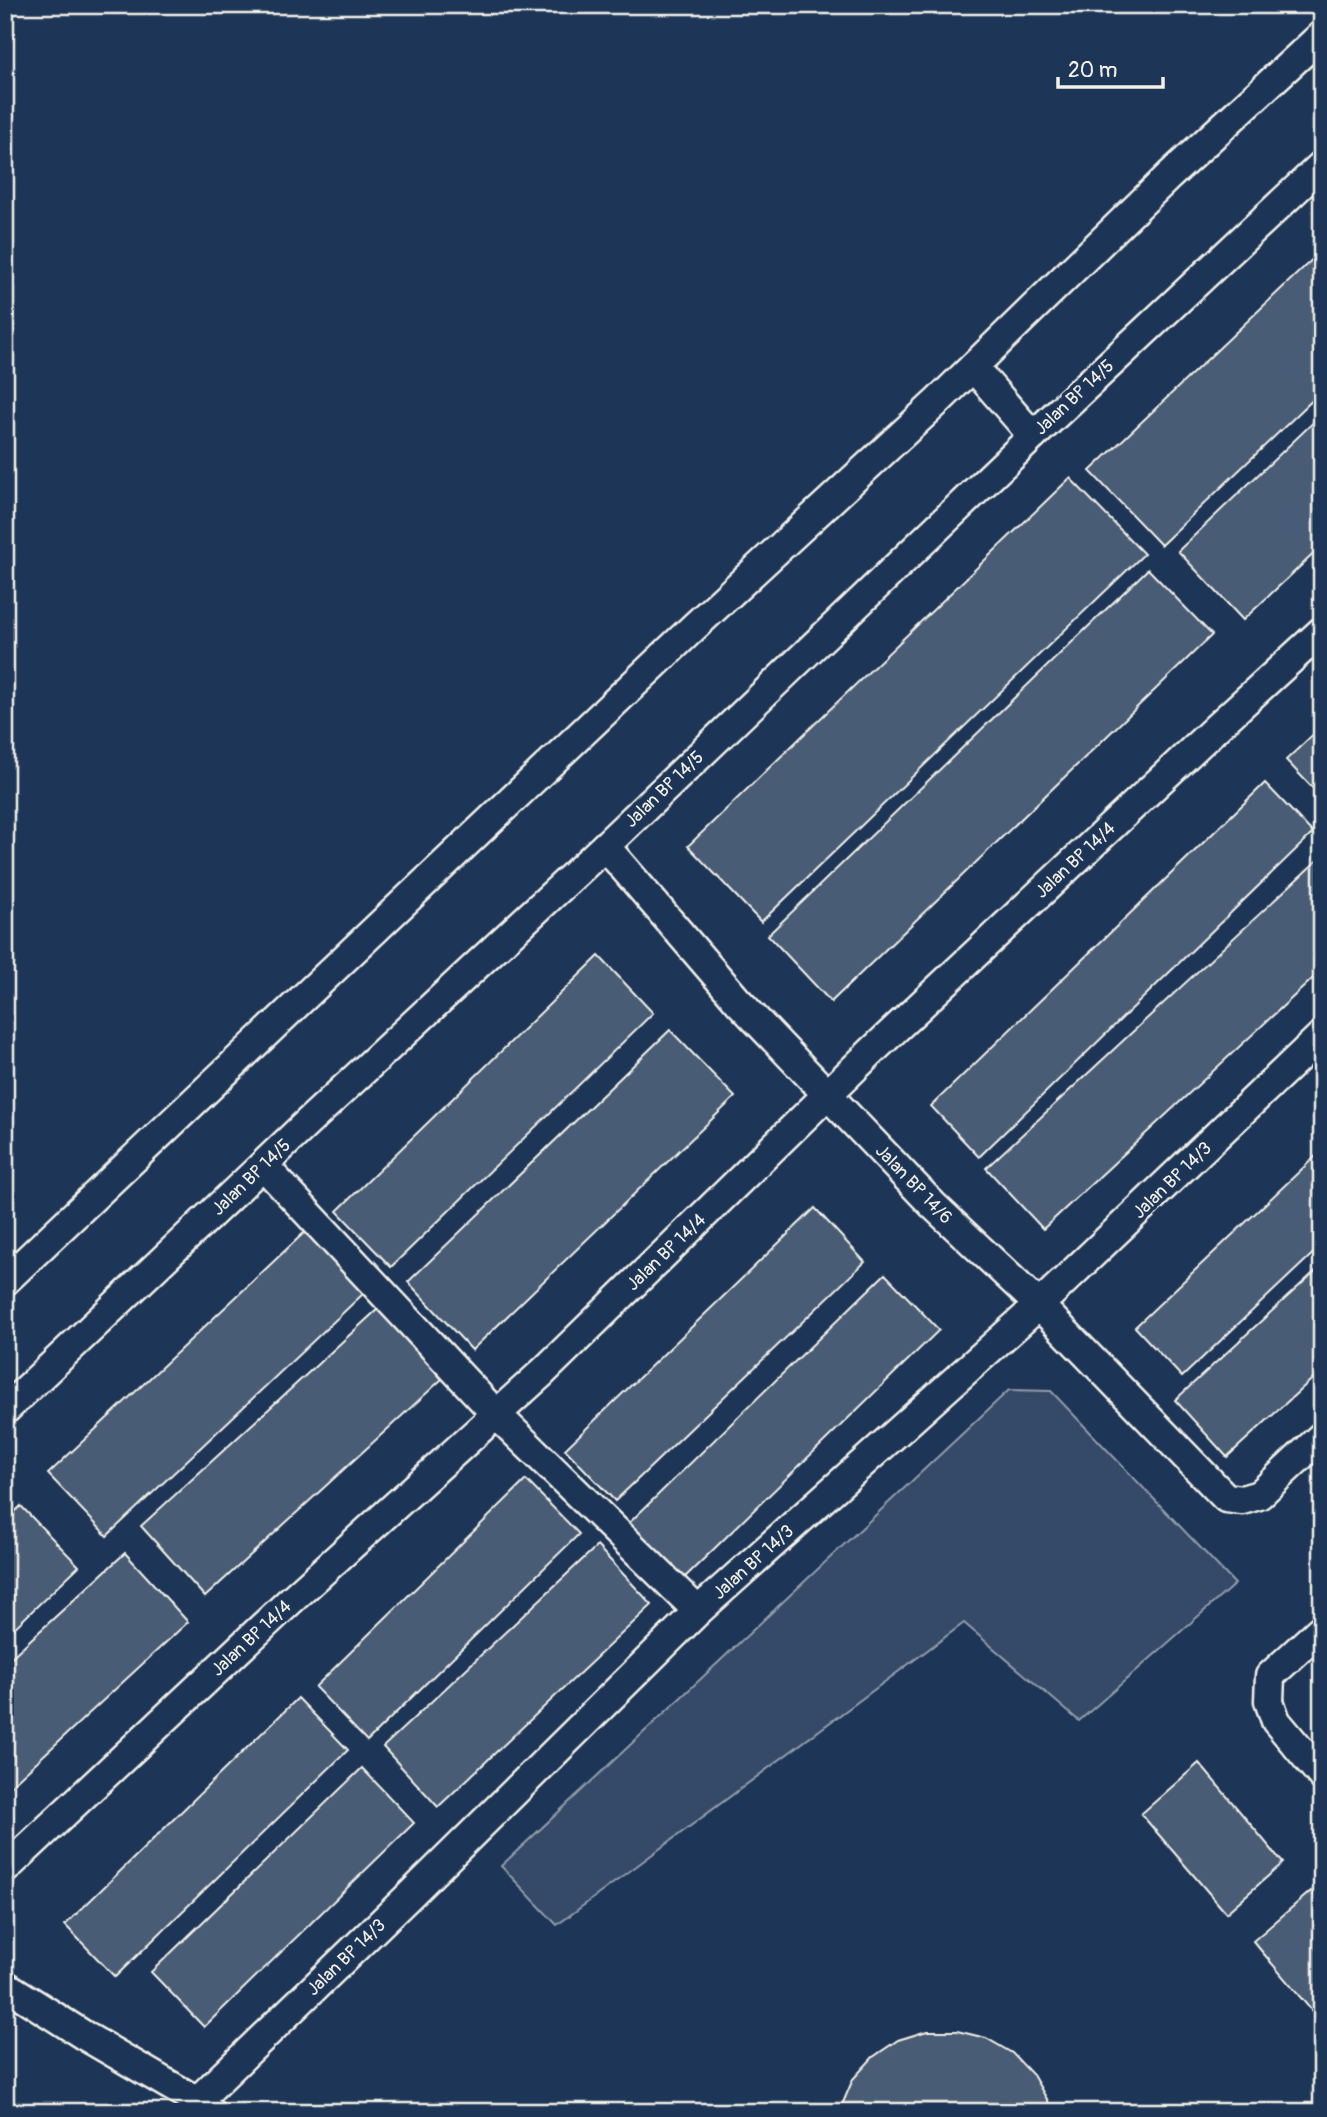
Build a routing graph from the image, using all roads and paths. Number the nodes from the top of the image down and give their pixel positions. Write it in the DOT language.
graph roads {
  1 [pos="1322,36"];
  2 [pos="1322,165"];
  3 [pos="973,367"];
  4 [pos="1033,436"];
  5 [pos="1322,631"];
  6 [pos="605,846"];
  7 [pos="1322,1035"];
  8 [pos="828,1093"];
  9 [pos="263,1165"];
  10 [pos="5,1281"];
  11 [pos="1040,1305"];
  12 [pos="5,1410"];
  13 [pos="496,1414"];
  14 [pos="1322,1436"];
  15 [pos="698,1611"];
  16 [pos="1322,1628"];
  17 [pos="1322,1776"];
  18 [pos="5,1869"];
  19 [pos="5,1985"];
  20 [pos="204,2106"];
  1 -- 3 [label="street"];
  2 -- 4 [label="street, Jalan BP 14/5"];
  3 -- 4 [label="street"];
  3 -- 10 [label="street"];
  4 -- 6 [label="street, Jalan BP 14/5"];
  5 -- 8 [label="street, Jalan BP 14/4"];
  6 -- 8 [label="street, Jalan BP 14/6"];
  6 -- 9 [label="street, Jalan BP 14/5"];
  7 -- 11 [label="street, Jalan BP 14/3"];
  8 -- 11 [label="street, Jalan BP 14/6"];
  8 -- 13 [label="street, Jalan BP 14/4"];
  9 -- 12 [label="street, Jalan BP 14/5"];
  9 -- 13 [label="street"];
  11 -- 14 [label="street, Jalan BP 14/6"];
  11 -- 15 [label="street, Jalan BP 14/3"];
  13 -- 15 [label="street"];
  13 -- 18 [label="street, Jalan BP 14/4"];
  15 -- 20 [label="street, Jalan BP 14/3"];
  16 -- 17 [label="street"];
  19 -- 20 [label="street"];
}
